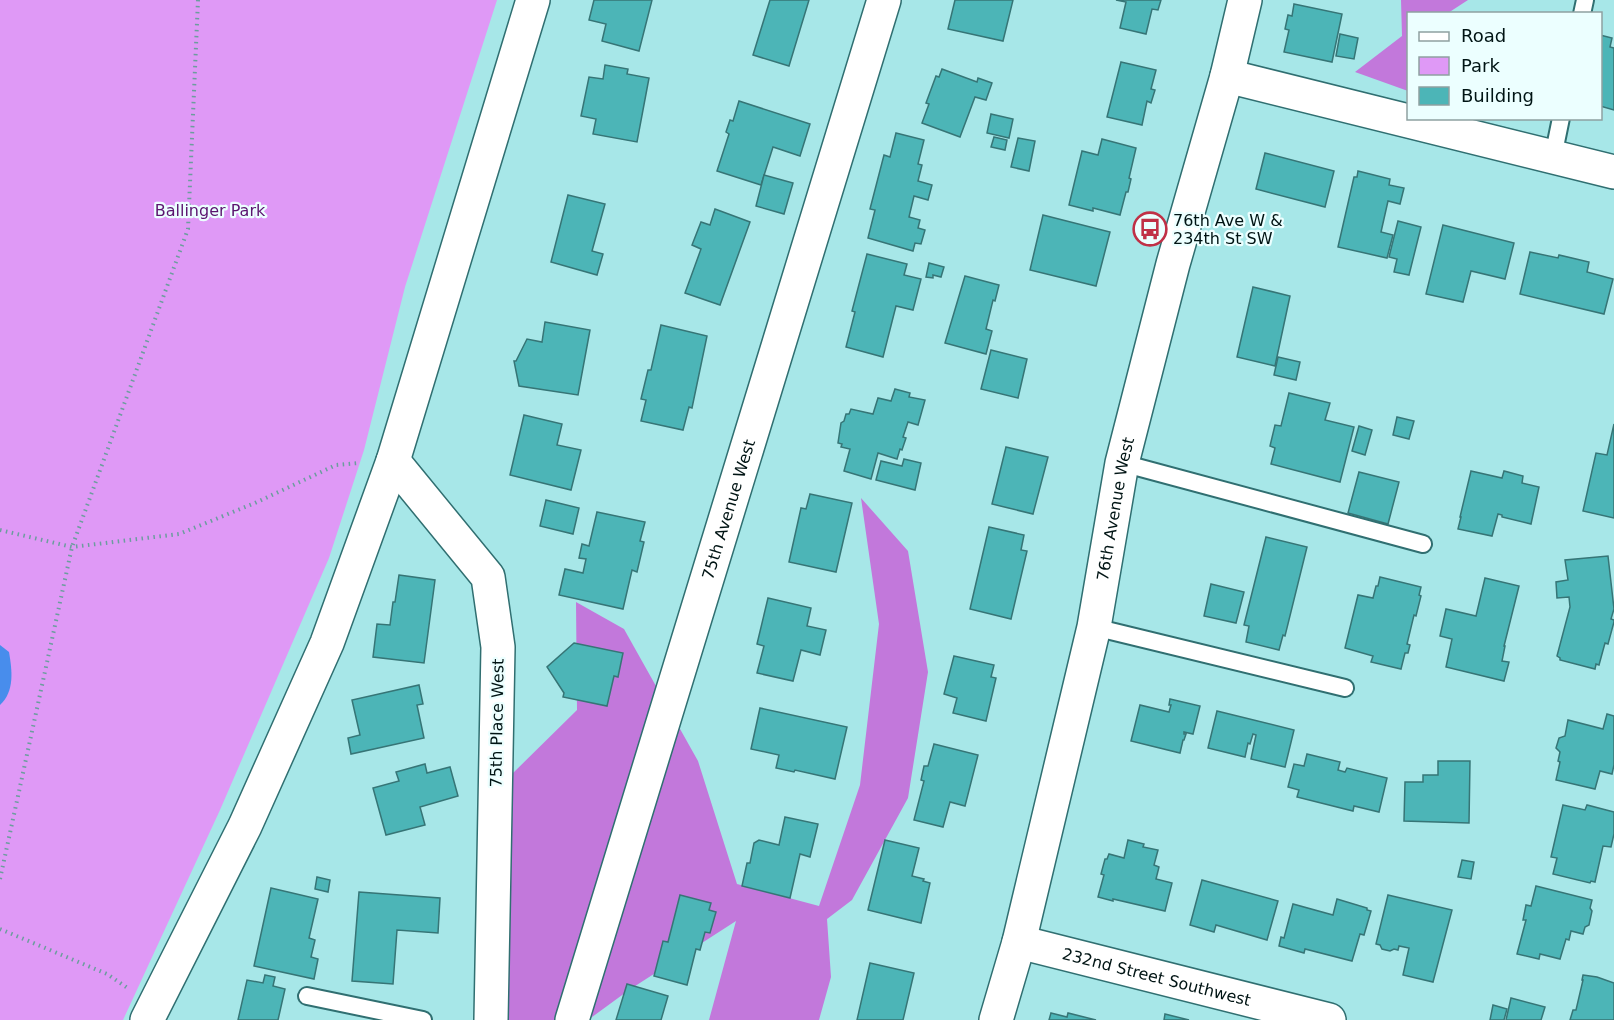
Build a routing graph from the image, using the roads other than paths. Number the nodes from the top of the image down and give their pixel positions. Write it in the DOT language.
graph roads {
  1 [pos="533,0"];
  2 [pos="884,0"];
  3 [pos="1245,0"];
  4 [pos="1227,76"];
  5 [pos="1561,120"];
  6 [pos="1553,157"];
  7 [pos="1614,172"];
  8 [pos="393,461"];
  9 [pos="1122,463"];
  10 [pos="1423,544"];
  11 [pos="1094,627"];
  12 [pos="1346,688"];
  13 [pos="1019,942"];
  14 [pos="307,996"];
  15 [pos="151,1013"];
  16 [pos="423,1020"];
  17 [pos="491,1020"];
  18 [pos="572,1020"];
  19 [pos="996,1020"];
  20 [pos="1329,1020"];
  1 -- 8 [label="street"];
  2 -- 18 [label="street, 75th Avenue West"];
  3 -- 4 [label="street, 76th Avenue West"];
  4 -- 6 [label="street"];
  4 -- 9 [label="street, 76th Avenue West"];
  5 -- 6 [label="lane"];
  6 -- 7 [label="street"];
  8 -- 15 [label="street"];
  8 -- 17 [label="street, 75th Place West"];
  9 -- 10 [label="lane"];
  9 -- 11 [label="street, 76th Avenue West"];
  11 -- 12 [label="lane"];
  11 -- 13 [label="street, 76th Avenue West"];
  13 -- 19 [label="street, 76th Avenue West"];
  13 -- 20 [label="street, 232nd Street Southwest"];
  14 -- 16 [label="lane"];
}
